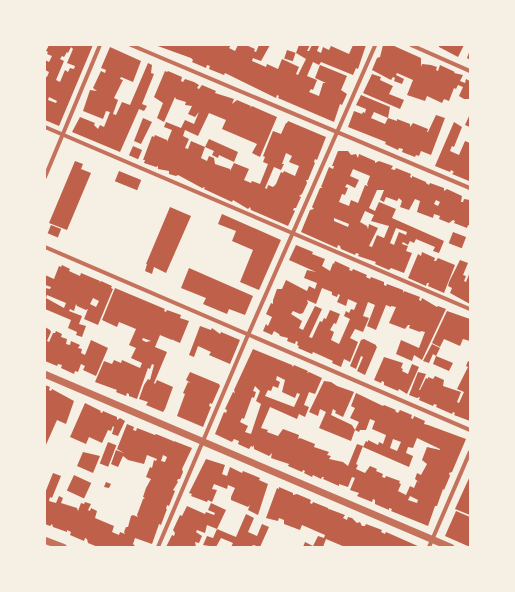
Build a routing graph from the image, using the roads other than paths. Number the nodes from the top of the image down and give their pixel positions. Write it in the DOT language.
graph roads {
  1 [pos="100,45"];
  2 [pos="131,45"];
  3 [pos="376,45"];
  4 [pos="412,45"];
  5 [pos="470,70"];
  6 [pos="45,126"];
  7 [pos="336,132"];
  8 [pos="63,134"];
  9 [pos="45,177"];
  10 [pos="470,188"];
  11 [pos="292,232"];
  12 [pos="45,247"];
  13 [pos="470,310"];
  14 [pos="248,335"];
  15 [pos="45,374"];
  16 [pos="470,430"];
  17 [pos="202,441"];
  18 [pos="470,452"];
  19 [pos="433,539"];
  20 [pos="45,540"];
  21 [pos="63,547"];
  22 [pos="158,547"];
  23 [pos="429,547"];
  24 [pos="451,547"];
  1 -- 8 [label="street"];
  2 -- 7 [label="street"];
  3 -- 7 [label="street"];
  4 -- 5 [label="street"];
  6 -- 8 [label="street"];
  7 -- 10 [label="street"];
  7 -- 11 [label="street"];
  8 -- 9 [label="street"];
  8 -- 11 [label="street"];
  11 -- 13 [label="street"];
  11 -- 14 [label="street"];
  12 -- 14 [label="street"];
  14 -- 16 [label="street"];
  14 -- 17 [label="street"];
  15 -- 17 [label="street"];
  17 -- 19 [label="street"];
  17 -- 22 [label="street"];
  18 -- 19 [label="street"];
  19 -- 23 [label="street"];
  19 -- 24 [label="street"];
  20 -- 21 [label="street"];
}
